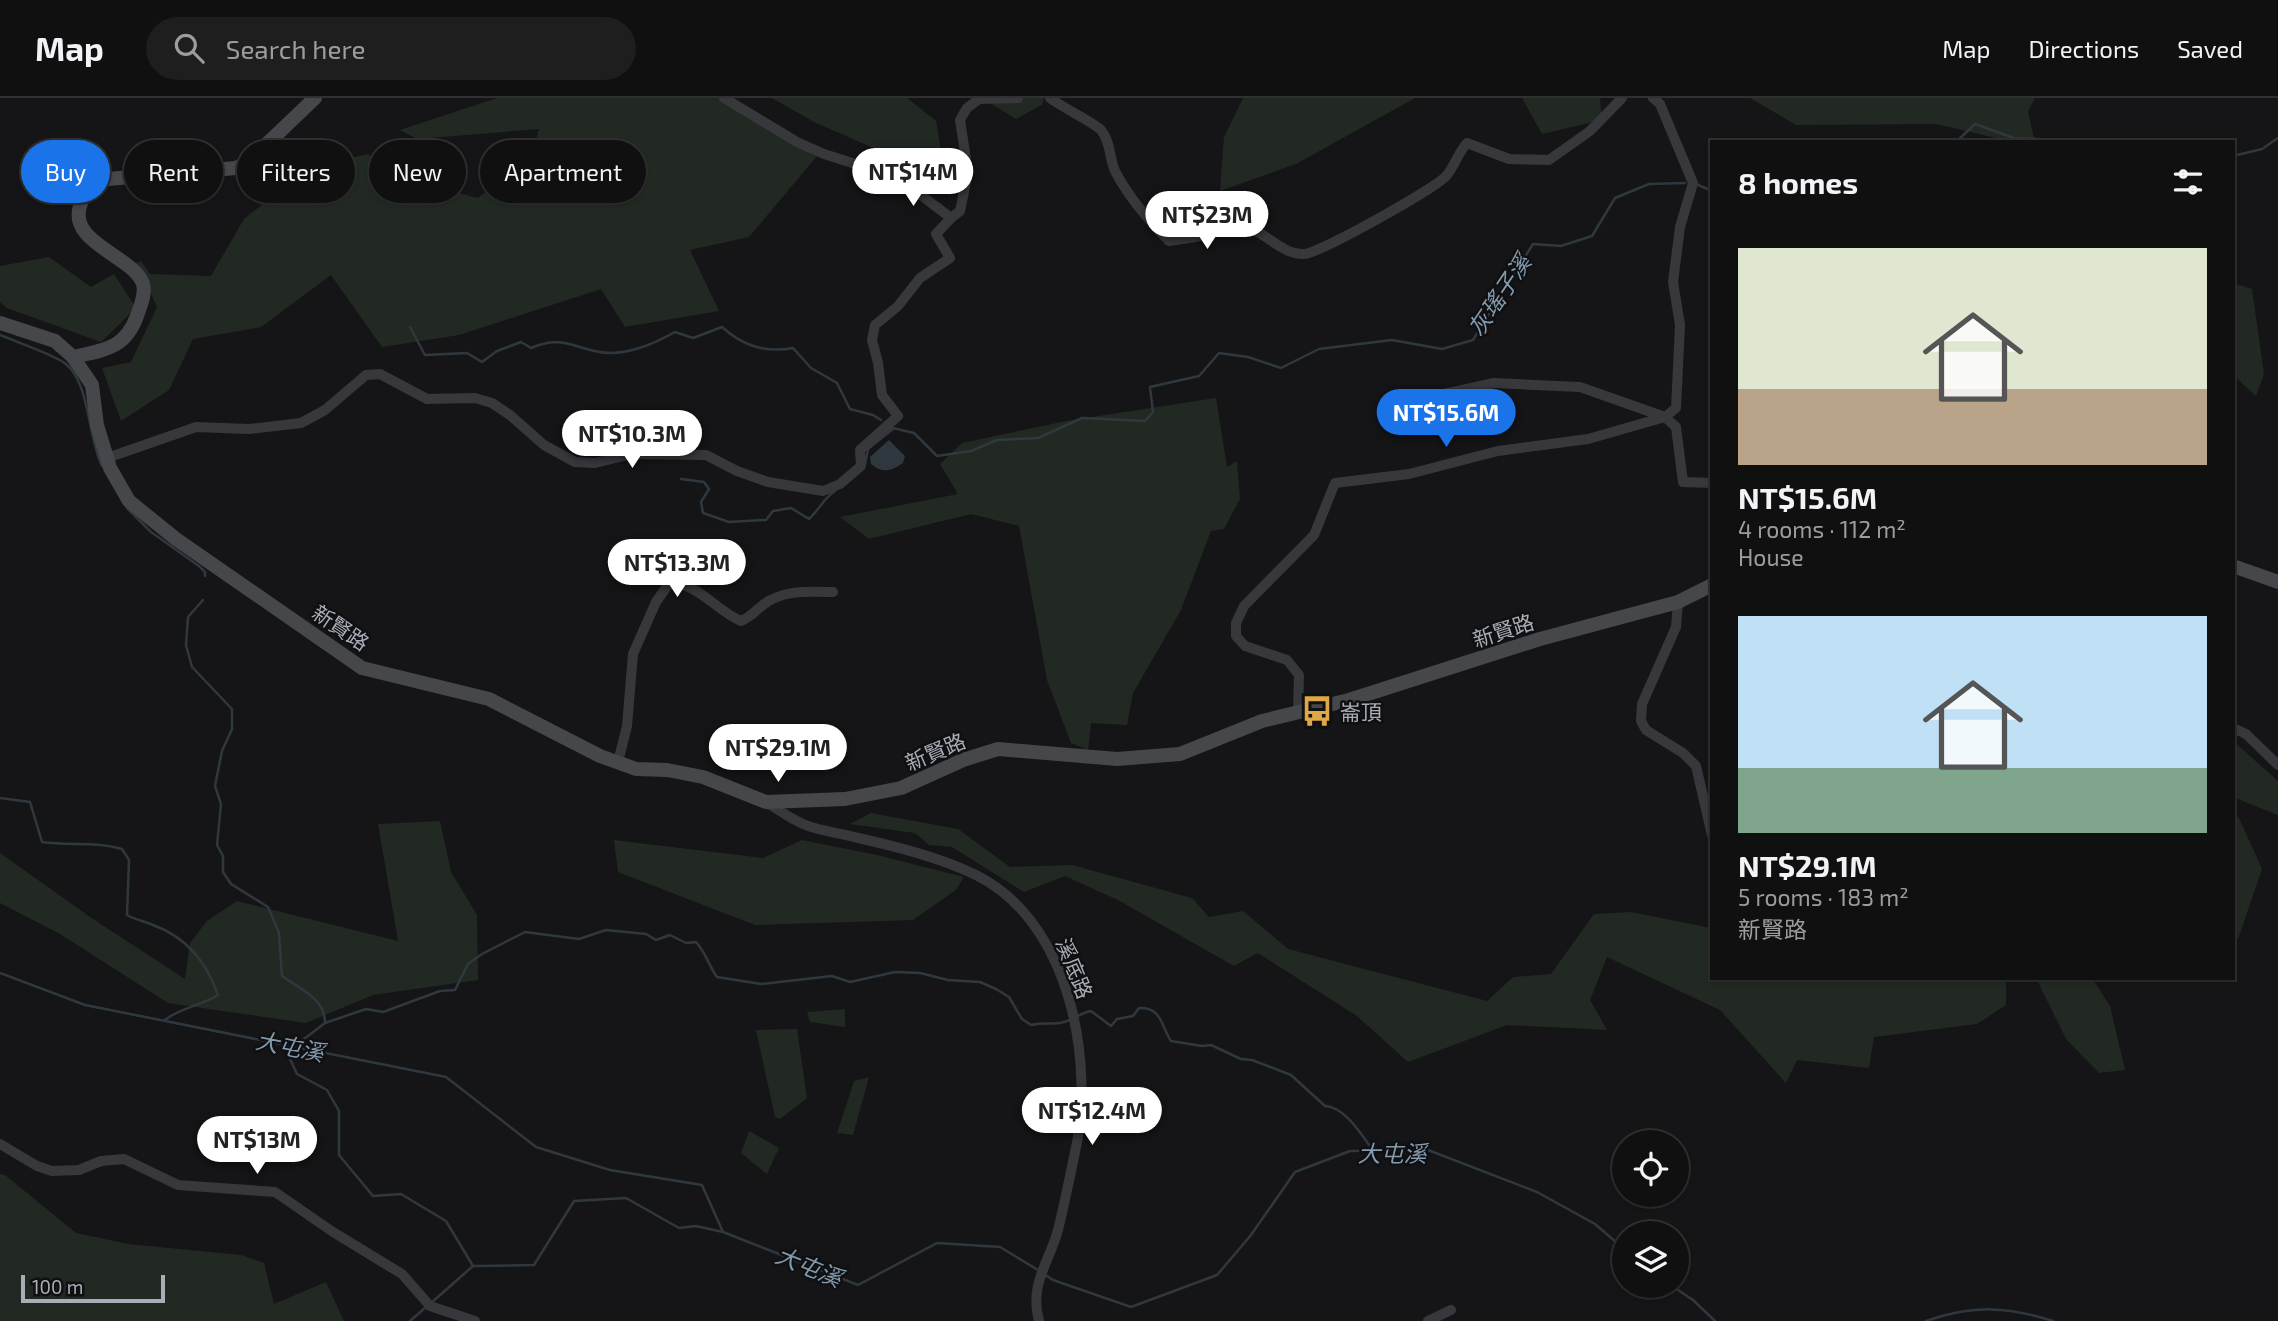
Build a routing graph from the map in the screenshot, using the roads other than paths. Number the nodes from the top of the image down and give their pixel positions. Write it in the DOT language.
graph roads {
  1 [pos="315,98"];
  2 [pos="724,98"];
  3 [pos="1018,98"];
  4 [pos="1050,98"];
  5 [pos="1622,98"];
  6 [pos="1653,98"];
  7 [pos="951,218"];
  8 [pos="0,323"];
  9 [pos="73,357"];
  10 [pos="1444,394"];
  11 [pos="1665,417"];
  12 [pos="107,458"];
  13 [pos="1710,483"];
  14 [pos="2235,567"];
  15 [pos="2278,582"];
  16 [pos="1710,586"];
  17 [pos="833,592"];
  18 [pos="1678,602"];
  19 [pos="1298,713"];
  20 [pos="2235,729"];
  21 [pos="618,762"];
  22 [pos="2278,765"];
  23 [pos="766,802"];
  24 [pos="1710,826"];
  25 [pos="0,1144"];
  26 [pos="1451,1310"];
  27 [pos="475,1321"];
  28 [pos="1039,1321"];
  29 [pos="1428,1321"];
  1 -- 9 [label="street"];
  2 -- 7 [label="street"];
  3 -- 7 [label="street"];
  4 -- 5 [label="street"];
  6 -- 11 [label="street"];
  7 -- 12 [label="street"];
  8 -- 9 [label="street, 新賢路"];
  9 -- 12 [label="street, 新賢路"];
  10 -- 11 [label="street"];
  11 -- 13 [label="street"];
  11 -- 19 [label="street"];
  12 -- 21 [label="street, 新賢路"];
  14 -- 15 [label="street"];
  16 -- 18 [label="street, 新賢路"];
  17 -- 21 [label="street"];
  18 -- 19 [label="street, 新賢路"];
  18 -- 24 [label="street"];
  19 -- 23 [label="street, 新賢路"];
  20 -- 22 [label="street"];
  21 -- 23 [label="street, 新賢路"];
  23 -- 28 [label="street, 溪底路"];
  25 -- 27 [label="street"];
  26 -- 29 [label="street"];
}
